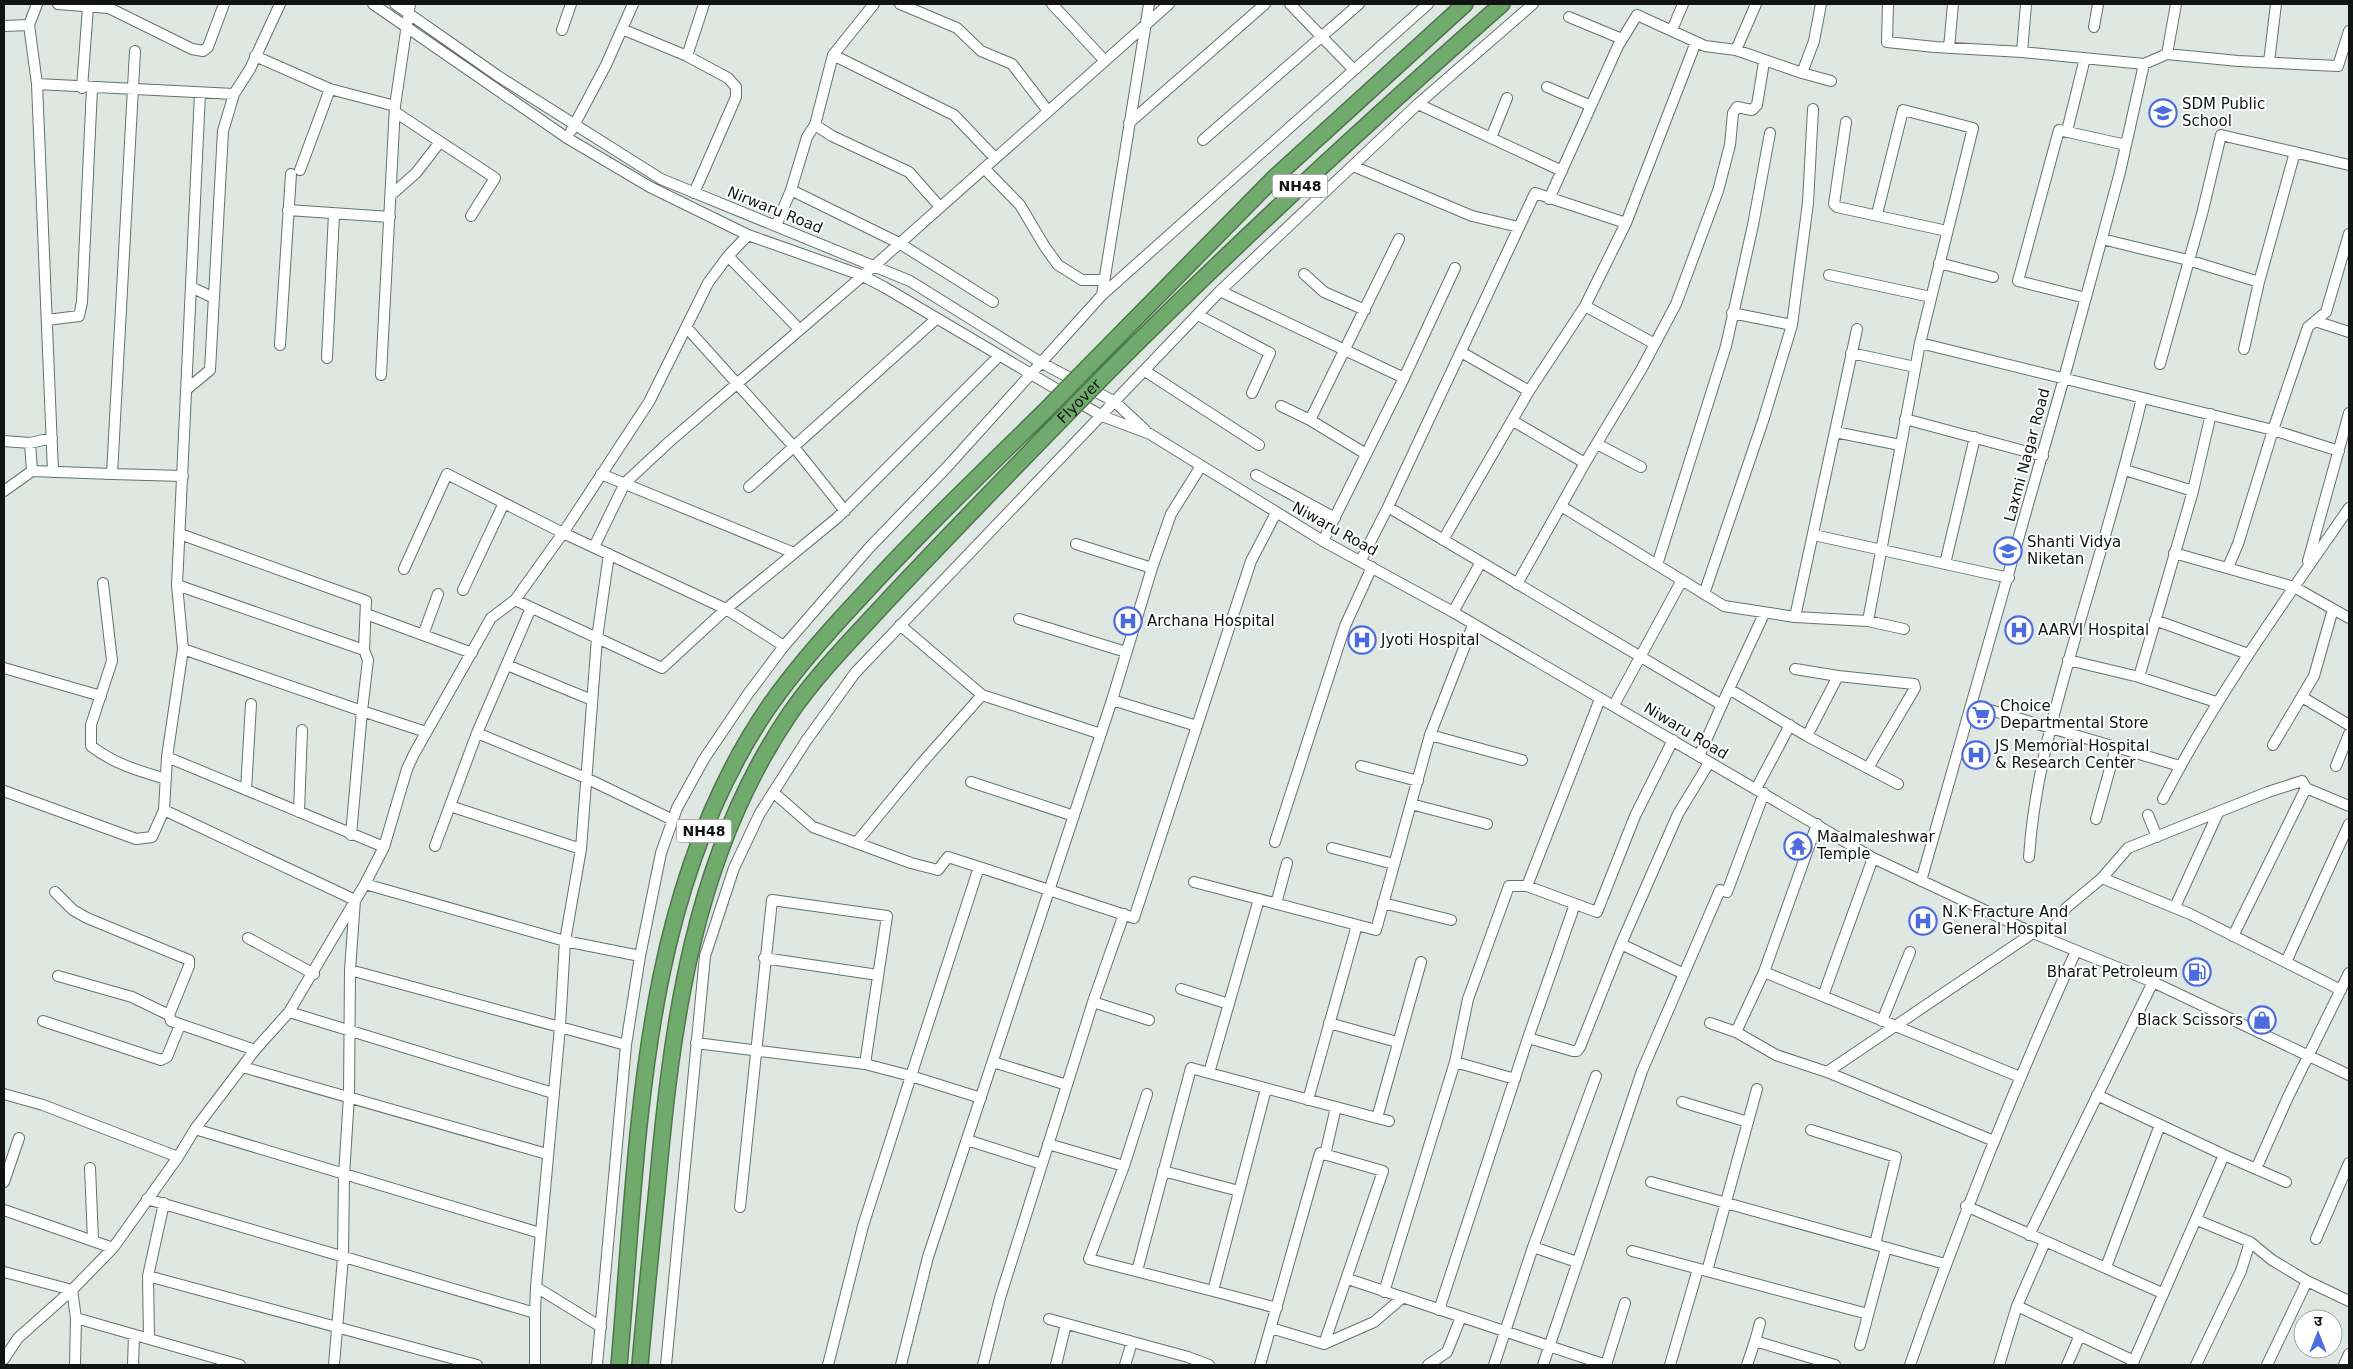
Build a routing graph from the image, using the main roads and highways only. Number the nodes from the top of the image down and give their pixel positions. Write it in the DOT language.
graph roads {
  1 [pos="1466,4"];
  2 [pos="1502,4"];
  3 [pos="619,1365"];
  4 [pos="640,1365"];
  1 -- 3 [label="highway, Flyover / NH48, bridge"];
  2 -- 4 [label="highway, Flyover / NH48, bridge"];
}
